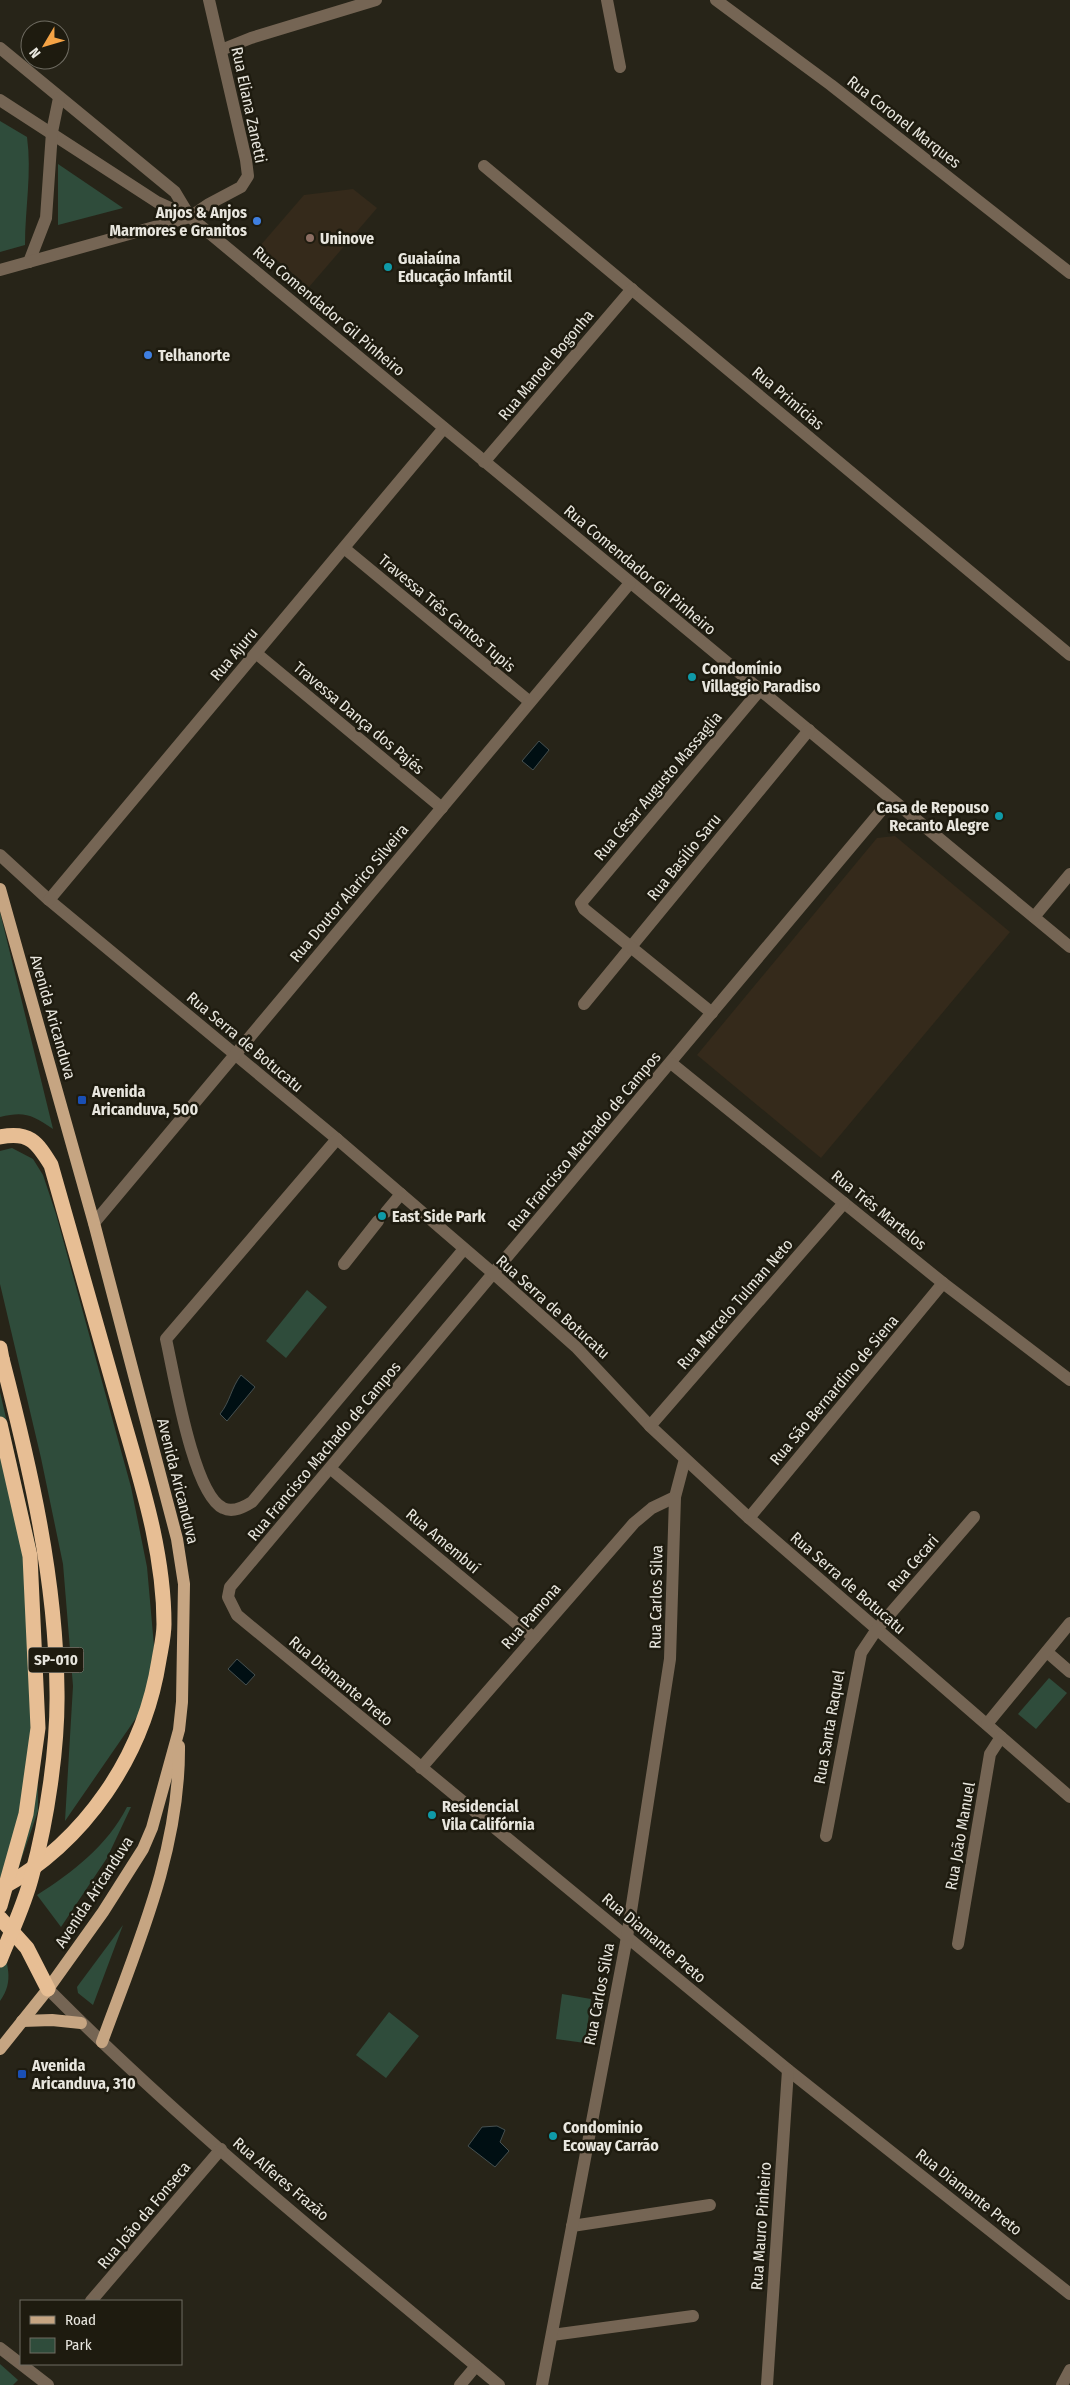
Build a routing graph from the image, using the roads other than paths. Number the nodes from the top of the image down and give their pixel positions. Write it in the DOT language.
graph roads {
  1 [pos="209,0"];
  2 [pos="376,0"];
  3 [pos="607,0"];
  4 [pos="716,0"];
  5 [pos="0,48"];
  6 [pos="221,50"];
  7 [pos="620,67"];
  8 [pos="59,98"];
  9 [pos="0,100"];
  10 [pos="52,132"];
  11 [pos="484,166"];
  12 [pos="190,217"];
  13 [pos="29,262"];
  14 [pos="0,270"];
  15 [pos="1070,273"];
  16 [pos="632,289"];
  17 [pos="444,428"];
  18 [pos="484,462"];
  19 [pos="344,548"];
  20 [pos="630,583"];
  21 [pos="256,653"];
  22 [pos="1070,654"];
  23 [pos="760,690"];
  24 [pos="530,702"];
  25 [pos="809,730"];
  26 [pos="891,799"];
  27 [pos="442,808"];
  28 [pos="0,855"];
  29 [pos="1070,874"];
  30 [pos="0,889"];
  31 [pos="49,900"];
  32 [pos="1034,918"];
  33 [pos="632,947"];
  34 [pos="1070,947"];
  35 [pos="584,1004"];
  36 [pos="712,1013"];
  37 [pos="234,1055"];
  38 [pos="671,1063"];
  39 [pos="0,1136"];
  40 [pos="337,1139"];
  41 [pos="401,1194"];
  42 [pos="844,1203"];
  43 [pos="94,1223"];
  44 [pos="464,1249"];
  45 [pos="344,1264"];
  46 [pos="494,1274"];
  47 [pos="943,1283"];
  48 [pos="1,1353"];
  49 [pos="1070,1380"];
  50 [pos="0,1424"];
  51 [pos="650,1426"];
  52 [pos="685,1459"];
  53 [pos="331,1469"];
  54 [pos="675,1497"];
  55 [pos="974,1517"];
  56 [pos="749,1518"];
  57 [pos="228,1597"];
  58 [pos="1070,1623"];
  59 [pos="877,1630"];
  60 [pos="534,1638"];
  61 [pos="1047,1652"];
  62 [pos="1070,1672"];
  63 [pos="987,1724"];
  64 [pos="179,1730"];
  65 [pos="1001,1737"];
  66 [pos="421,1768"];
  67 [pos="1070,1797"];
  68 [pos="826,1836"];
  69 [pos="0,1889"];
  70 [pos="0,1906"];
  71 [pos="0,1918"];
  72 [pos="627,1937"];
  73 [pos="958,1944"];
  74 [pos="0,1960"];
  75 [pos="48,1990"];
  76 [pos="22,2021"];
  77 [pos="81,2023"];
  78 [pos="102,2042"];
  79 [pos="0,2049"];
  80 [pos="788,2070"];
  81 [pos="221,2150"];
  82 [pos="710,2205"];
  83 [pos="572,2226"];
  84 [pos="1070,2294"];
  85 [pos="92,2300"];
  86 [pos="693,2316"];
  87 [pos="552,2335"];
  88 [pos="0,2348"];
  89 [pos="20,2359"];
  90 [pos="476,2366"];
  91 [pos="35,2368"];
  92 [pos="1070,2370"];
  93 [pos="48,2385"];
  94 [pos="460,2385"];
  95 [pos="500,2385"];
  96 [pos="542,2385"];
  97 [pos="767,2385"];
  98 [pos="1062,2385"];
  1 -- 6 [label="street, Rua Eliana Zanetti"];
  2 -- 6 [label="street"];
  3 -- 7 [label="street"];
  4 -- 15 [label="street, Rua Coronel Marques"];
  5 -- 8 [label="street, Rua Comendador Gil Pinheiro"];
  6 -- 12 [label="street, Rua Eliana Zanetti"];
  8 -- 10 [label="street"];
  8 -- 12 [label="street, Rua Comendador Gil Pinheiro"];
  9 -- 10 [label="street, Rua Comendador Gil Pinheiro"];
  10 -- 12 [label="street, Rua Comendador Gil Pinheiro"];
  10 -- 13 [label="street"];
  11 -- 16 [label="street, Rua Primícias"];
  12 -- 13 [label="street, Rua Eliana Zanetti"];
  12 -- 17 [label="street, Rua Comendador Gil Pinheiro"];
  13 -- 14 [label="street, Rua Eliana Zanetti"];
  16 -- 18 [label="street, Rua Manoel Bogonha"];
  16 -- 22 [label="street, Rua Primícias"];
  17 -- 18 [label="street, Rua Comendador Gil Pinheiro"];
  17 -- 19 [label="street, Rua Ajuru"];
  18 -- 20 [label="street, Rua Comendador Gil Pinheiro"];
  19 -- 21 [label="street, Rua Ajuru"];
  19 -- 24 [label="street, Travessa Três Cantos Tupis"];
  20 -- 23 [label="street, Rua Comendador Gil Pinheiro"];
  20 -- 24 [label="street, Rua Doutor Alarico Silveira"];
  21 -- 27 [label="street, Travessa Dança dos Pajés"];
  21 -- 31 [label="street, Rua Ajuru"];
  23 -- 25 [label="street, Rua Comendador Gil Pinheiro"];
  23 -- 33 [label="street, Rua César Augusto Massaglia"];
  24 -- 27 [label="street, Rua Doutor Alarico Silveira"];
  25 -- 26 [label="street, Rua Comendador Gil Pinheiro"];
  25 -- 33 [label="street, Rua Basílio Saru"];
  26 -- 32 [label="street, Rua Comendador Gil Pinheiro"];
  26 -- 36 [label="street, Rua Francisco Machado de Campos"];
  27 -- 37 [label="street, Rua Doutor Alarico Silveira"];
  28 -- 31 [label="street, Rua Serra de Botucatu"];
  29 -- 32 [label="street"];
  30 -- 43 [label="main road, Avenida Aricanduva"];
  31 -- 37 [label="street, Rua Serra de Botucatu"];
  32 -- 34 [label="street, Rua Comendador Gil Pinheiro"];
  33 -- 35 [label="street, Rua Basílio Saru"];
  33 -- 36 [label="street"];
  36 -- 38 [label="street, Rua Francisco Machado de Campos"];
  37 -- 40 [label="street, Rua Serra de Botucatu"];
  37 -- 43 [label="street, Rua Doutor Alarico Silveira"];
  38 -- 42 [label="street, Rua Três Martelos"];
  38 -- 46 [label="street, Rua Francisco Machado de Campos"];
  39 -- 69 [label="highway"];
  40 -- 41 [label="street, Rua Serra de Botucatu"];
  40 -- 44 [label="street"];
  41 -- 44 [label="street, Rua Serra de Botucatu"];
  41 -- 45 [label="street"];
  42 -- 47 [label="street, Rua Três Martelos"];
  42 -- 51 [label="street, Rua Marcelo Tulman Neto"];
  43 -- 64 [label="main road, Avenida Aricanduva"];
  44 -- 46 [label="street, Rua Serra de Botucatu"];
  46 -- 51 [label="street, Rua Serra de Botucatu"];
  46 -- 53 [label="street, Rua Francisco Machado de Campos"];
  47 -- 49 [label="street, Rua Três Martelos"];
  47 -- 56 [label="street, Rua São Bernardino de Siena"];
  48 -- 74 [label="highway, SP-010, bridge"];
  50 -- 70 [label="highway, SP-010, bridge"];
  51 -- 52 [label="street, Rua Serra de Botucatu"];
  52 -- 54 [label="street, Rua Carlos Silva"];
  52 -- 56 [label="street, Rua Serra de Botucatu"];
  53 -- 57 [label="street, Rua Francisco Machado de Campos"];
  53 -- 60 [label="street, Rua Amembuí"];
  54 -- 60 [label="street, Rua Pamona"];
  54 -- 72 [label="street, Rua Carlos Silva"];
  55 -- 59 [label="street, Rua Cecari"];
  56 -- 59 [label="street, Rua Serra de Botucatu"];
  57 -- 66 [label="street, Rua Diamante Preto"];
  58 -- 61 [label="street"];
  59 -- 63 [label="street, Rua Serra de Botucatu"];
  59 -- 68 [label="street, Rua Santa Raquel"];
  60 -- 66 [label="street, Rua Pamona"];
  61 -- 62 [label="street"];
  61 -- 63 [label="street"];
  63 -- 65 [label="street, Rua Serra de Botucatu"];
  64 -- 75 [label="main road, Avenida Aricanduva"];
  64 -- 78 [label="main road"];
  65 -- 67 [label="street, Rua Serra de Botucatu"];
  65 -- 73 [label="street, Rua João Manuel"];
  66 -- 72 [label="street, Rua Diamante Preto"];
  71 -- 75 [label="highway"];
  72 -- 80 [label="street, Rua Diamante Preto"];
  72 -- 83 [label="street, Rua Carlos Silva"];
  75 -- 76 [label="main road, Avenida Aricanduva"];
  75 -- 77 [label="street, Rua Alferes Frazão"];
  76 -- 77 [label="main road"];
  76 -- 79 [label="main road, Avenida Aricanduva"];
  77 -- 78 [label="street, Rua Alferes Frazão"];
  78 -- 81 [label="street, Rua Alferes Frazão"];
  80 -- 84 [label="street, Rua Diamante Preto"];
  80 -- 97 [label="street, Rua Mauro Pinheiro"];
  81 -- 85 [label="street, Rua João da Fonseca"];
  81 -- 90 [label="street, Rua Alferes Frazão"];
  82 -- 83 [label="street"];
  83 -- 87 [label="street, Rua Carlos Silva"];
  86 -- 87 [label="street"];
  87 -- 96 [label="street, Rua Carlos Silva"];
  88 -- 89 [label="street"];
  90 -- 94 [label="street"];
  90 -- 95 [label="street, Rua Alferes Frazão"];
  91 -- 93 [label="street"];
  92 -- 98 [label="street"];
}
